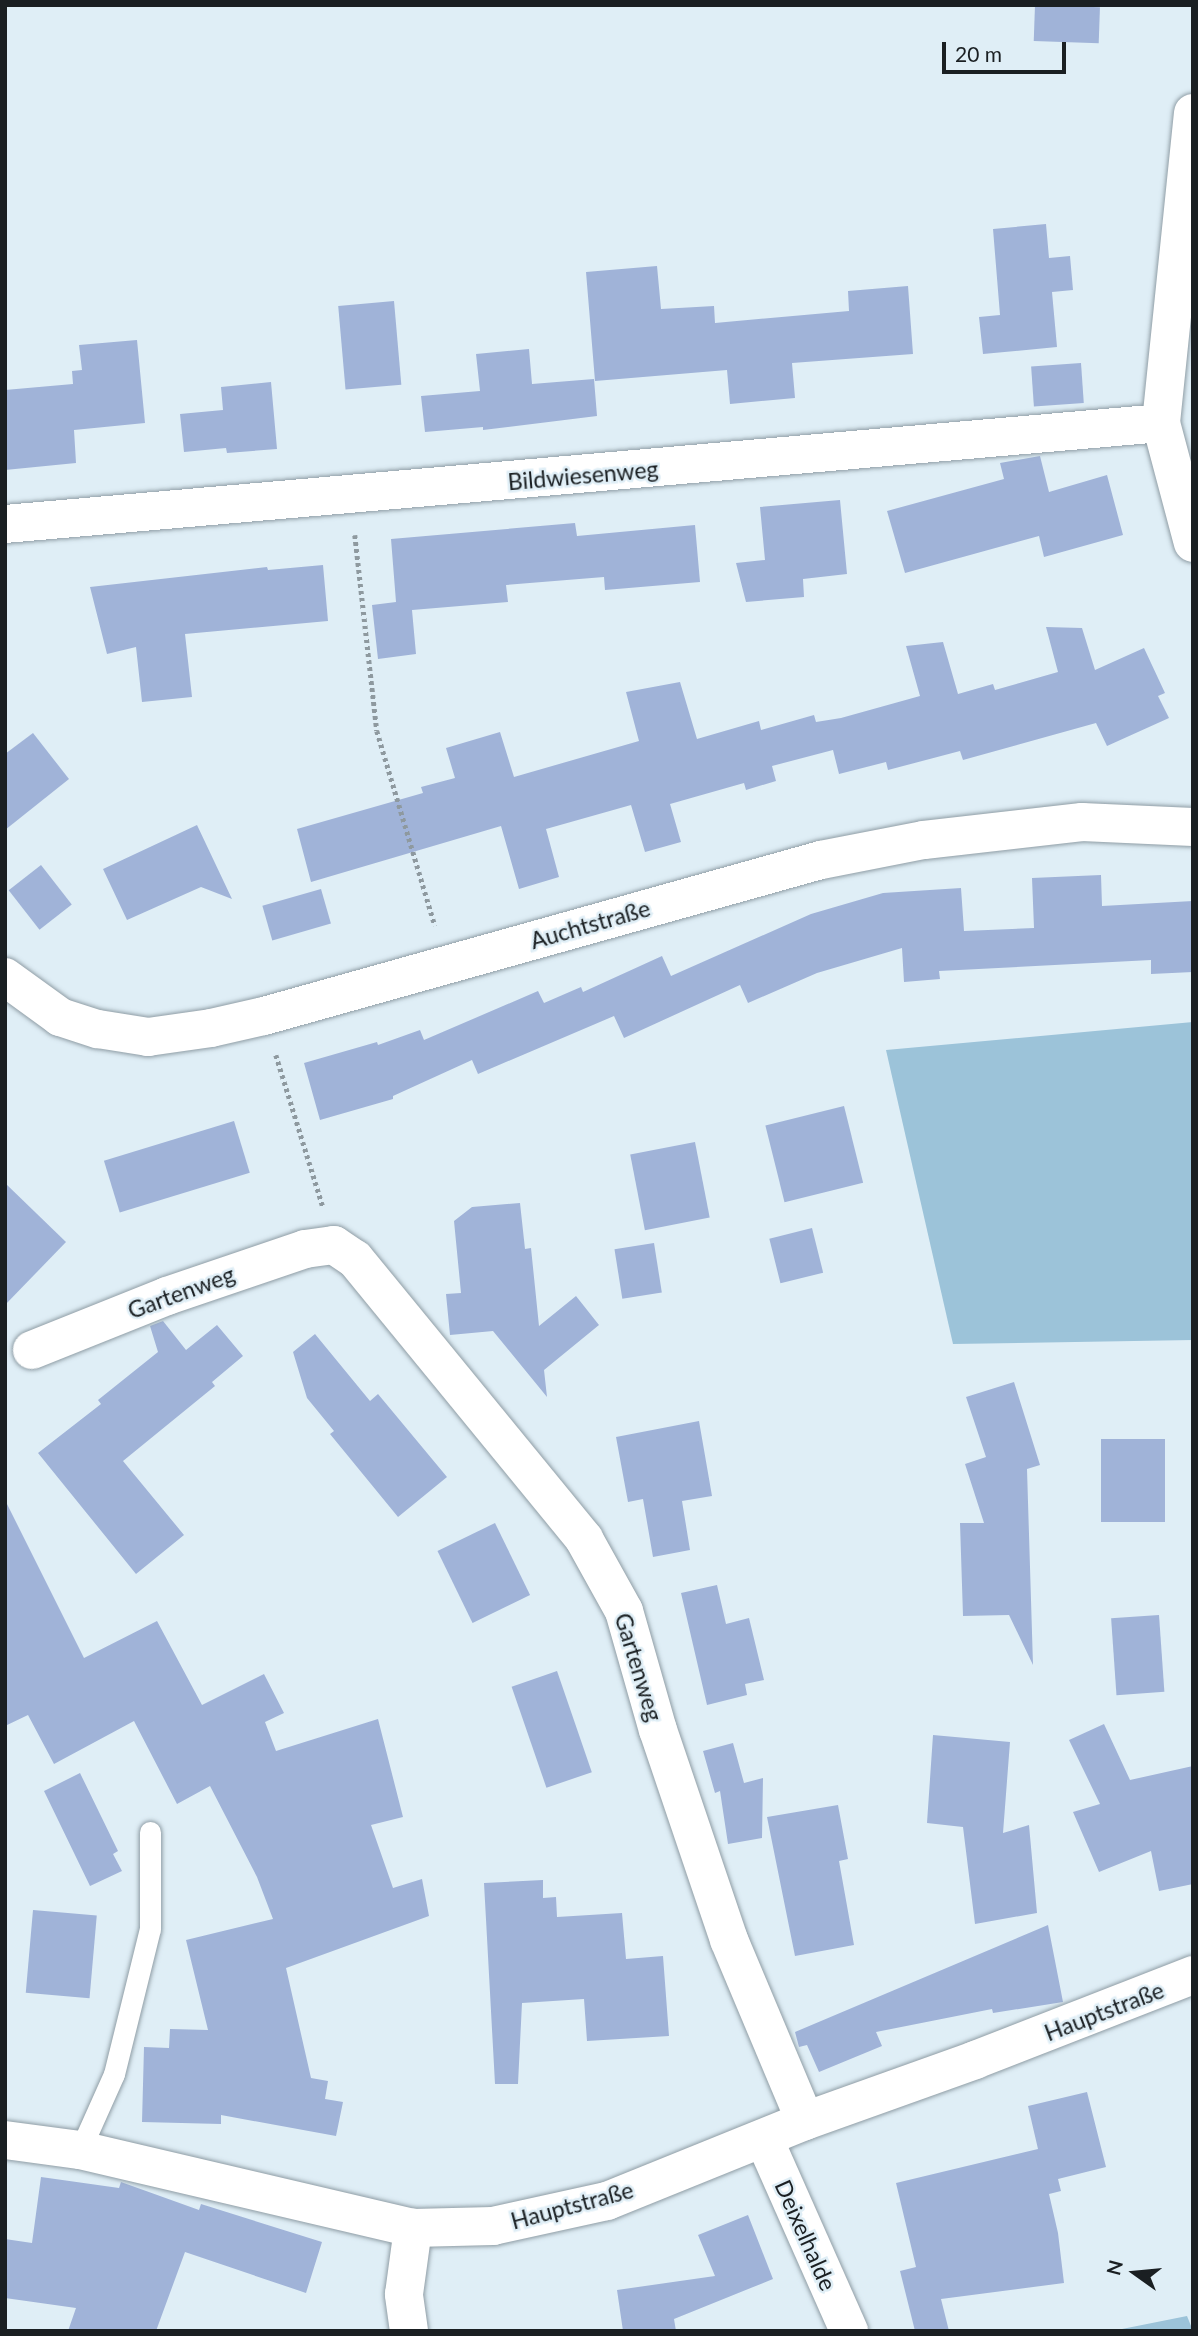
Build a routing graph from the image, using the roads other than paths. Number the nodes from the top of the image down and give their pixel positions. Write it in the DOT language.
graph roads {
  1 [pos="1193,113"];
  2 [pos="1161,424"];
  3 [pos="5,524"];
  4 [pos="1193,542"];
  5 [pos="1193,827"];
  6 [pos="5,977"];
  7 [pos="32,1350"];
  8 [pos="150,1832"];
  9 [pos="1193,1975"];
  10 [pos="806,2121"];
  11 [pos="764,2139"];
  12 [pos="5,2140"];
  13 [pos="80,2150"];
  14 [pos="413,2228"];
  15 [pos="409,2331"];
  16 [pos="849,2331"];
  1 -- 2 [label="street"];
  2 -- 3 [label="street, Bildwiesenweg"];
  2 -- 4 [label="street"];
  5 -- 6 [label="street, Auchtstraße"];
  7 -- 10 [label="street, Gartenweg"];
  8 -- 13 [label="lane"];
  9 -- 10 [label="street, Hauptstraße"];
  10 -- 11 [label="street, Hauptstraße"];
  11 -- 14 [label="street, Hauptstraße"];
  11 -- 16 [label="street, Deixelhalde"];
  12 -- 13 [label="street, Hauptstraße"];
  13 -- 14 [label="street, Hauptstraße"];
  14 -- 15 [label="street"];
}
